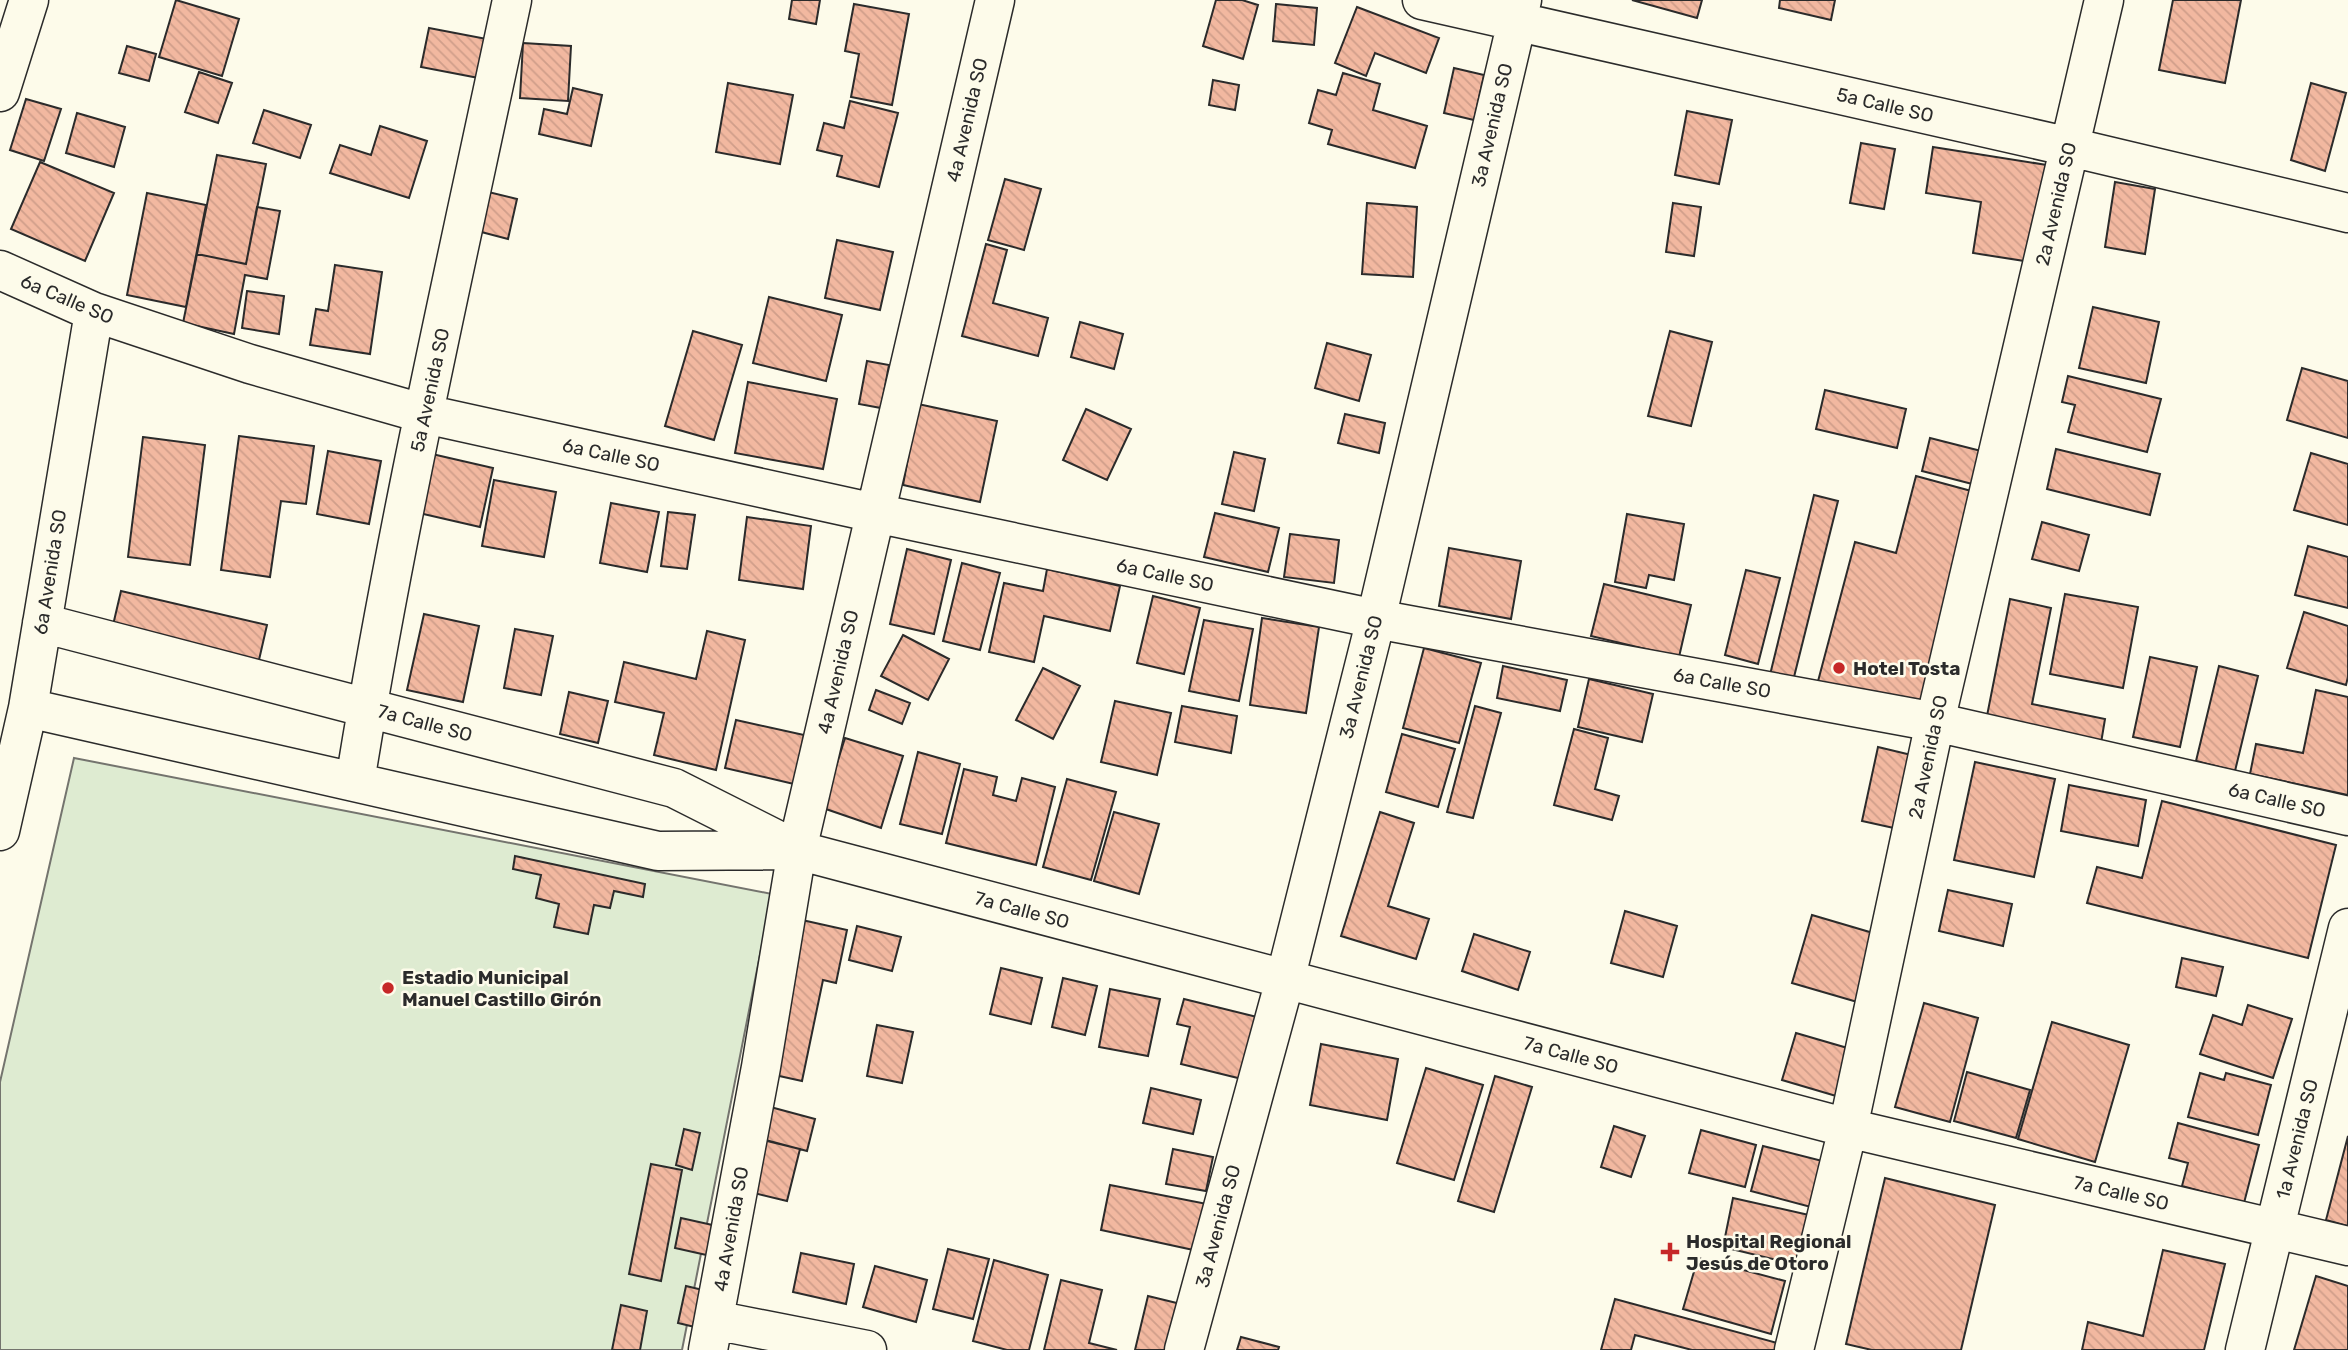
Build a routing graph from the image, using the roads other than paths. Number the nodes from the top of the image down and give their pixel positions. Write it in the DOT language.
graph roads {
  1 [pos="29,0"];
  2 [pos="512,0"];
  3 [pos="995,0"];
  4 [pos="1422,0"];
  5 [pos="2104,0"];
  6 [pos="1519,11"];
  7 [pos="0,92"];
  8 [pos="2070,147"];
  9 [pos="2348,213"];
  10 [pos="0,270"];
  11 [pos="94,312"];
  12 [pos="425,414"];
  13 [pos="875,513"];
  14 [pos="1376,619"];
  15 [pos="42,623"];
  16 [pos="28,708"];
  17 [pos="367,708"];
  18 [pos="1936,722"];
  19 [pos="355,782"];
  20 [pos="2348,816"];
  21 [pos="0,831"];
  22 [pos="797,849"];
  23 [pos="2348,928"];
  24 [pos="1285,980"];
  25 [pos="1848,1128"];
  26 [pos="2276,1229"];
  27 [pos="2348,1246"];
  28 [pos="711,1335"];
  29 [pos="867,1350"];
  30 [pos="1184,1350"];
  31 [pos="1794,1350"];
  32 [pos="2245,1350"];
  1 -- 7 [label="street"];
  2 -- 12 [label="street, 5a Avenida SO"];
  3 -- 13 [label="street, 4a Avenida SO"];
  4 -- 6 [label="street, 5a Calle SO"];
  5 -- 8 [label="street, 2a Avenida SO"];
  6 -- 8 [label="street, 5a Calle SO"];
  6 -- 14 [label="street, 3a Avenida SO"];
  8 -- 9 [label="street, 5a Calle SO"];
  8 -- 18 [label="street, 2a Avenida SO"];
  10 -- 11 [label="street, 6a Calle SO"];
  11 -- 12 [label="street, 6a Calle SO"];
  11 -- 15 [label="street, 6a Avenida SO"];
  12 -- 13 [label="street, 6a Calle SO"];
  12 -- 17 [label="street, 5a Avenida SO"];
  13 -- 14 [label="street, 6a Calle SO"];
  13 -- 22 [label="street, 4a Avenida SO"];
  14 -- 18 [label="street, 6a Calle SO"];
  14 -- 24 [label="street, 3a Avenida SO"];
  15 -- 16 [label="street, 6a Avenida SO"];
  15 -- 17 [label="street, 7a Calle SO"];
  16 -- 19 [label="street, 7a Calle SO"];
  16 -- 21 [label="street, 6a Avenida SO"];
  17 -- 19 [label="street, 5a Avenida SO"];
  17 -- 22 [label="street, 7a Calle SO"];
  18 -- 20 [label="street, 6a Calle SO"];
  18 -- 25 [label="street, 2a Avenida SO"];
  19 -- 22 [label="street, 7a Calle SO"];
  22 -- 24 [label="street, 7a Calle SO"];
  22 -- 28 [label="street, 4a Avenida SO"];
  23 -- 26 [label="street, 1a Avenida SO"];
  24 -- 25 [label="street, 7a Calle SO"];
  24 -- 30 [label="street, 3a Avenida SO"];
  25 -- 26 [label="street, 7a Calle SO"];
  25 -- 31 [label="street, 2a Avenida SO"];
  26 -- 27 [label="street, 7a Calle SO"];
  26 -- 32 [label="street, 1a Avenida SO"];
  28 -- 29 [label="street"];
}
